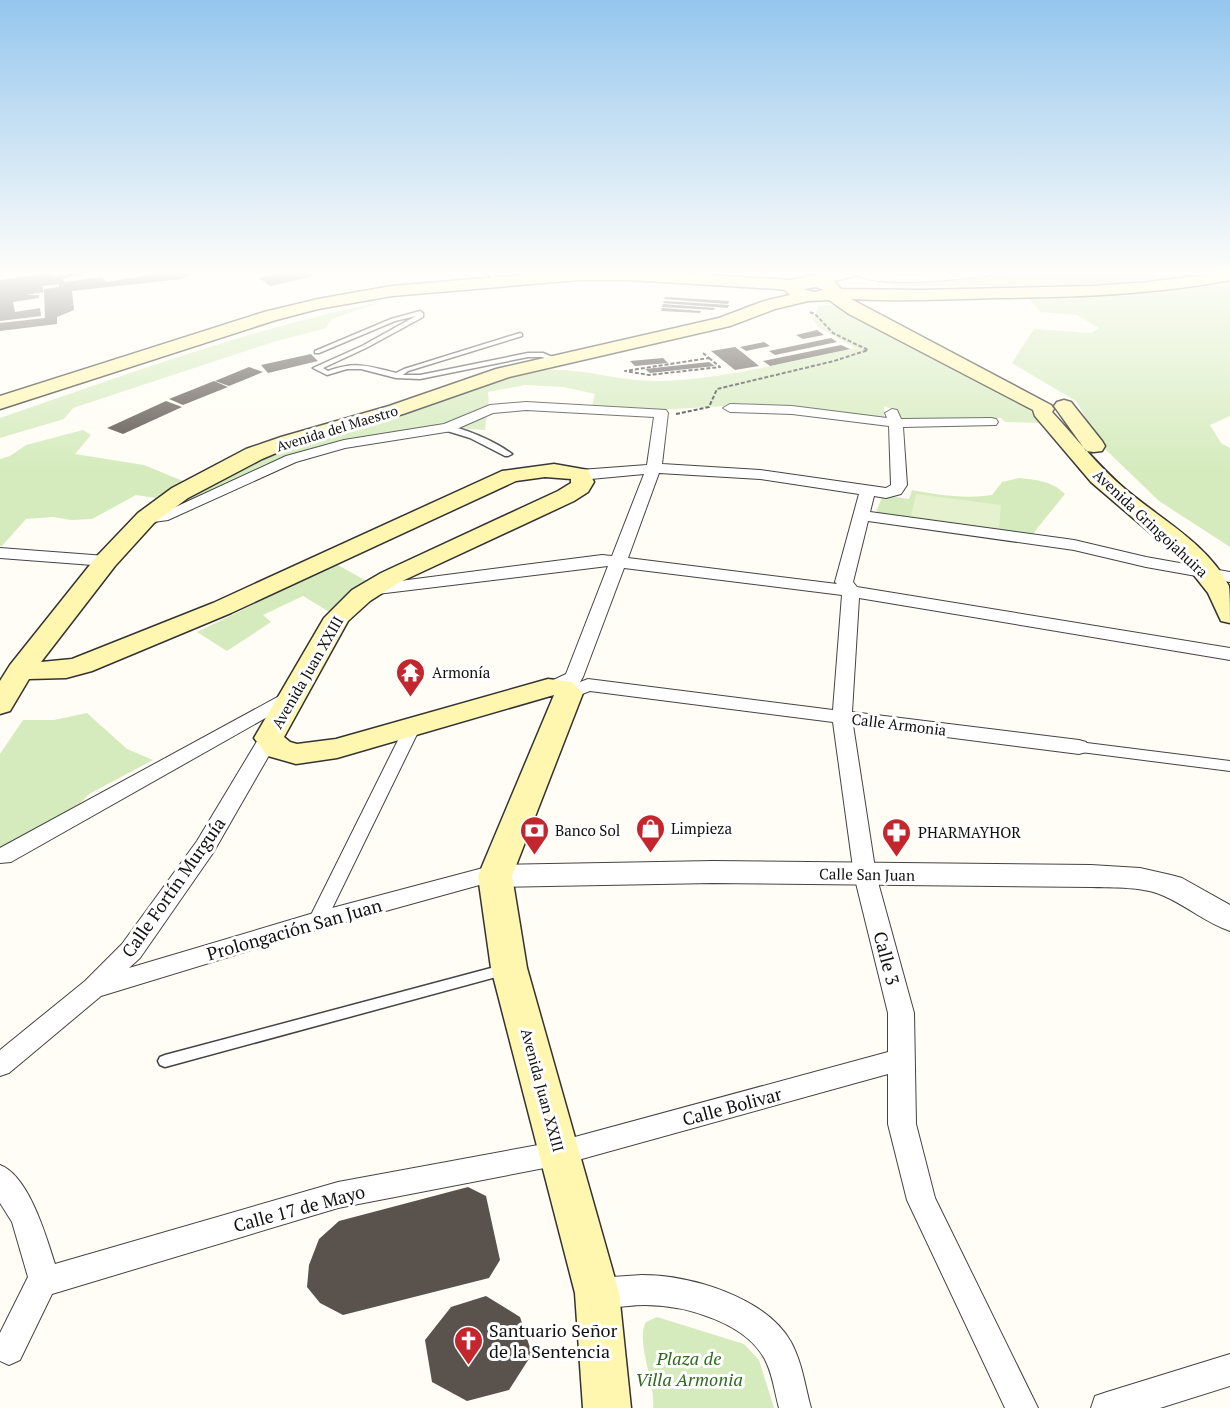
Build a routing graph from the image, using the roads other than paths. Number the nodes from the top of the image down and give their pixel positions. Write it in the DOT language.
graph roads {
  1 [pos="201,338"];
  2 [pos="227,338"];
  3 [pos="351,338"];
  4 [pos="378,338"];
  5 [pos="511,338"];
  6 [pos="658,338"];
  7 [pos="906,338"];
  8 [pos="317,352"];
  9 [pos="559,361"];
  10 [pos="396,376"];
  11 [pos="0,403"];
  12 [pos="730,408"];
  13 [pos="0,413"];
  14 [pos="894,418"];
  15 [pos="991,422"];
  16 [pos="447,428"];
  17 [pos="508,454"];
  18 [pos="654,468"];
  19 [pos="580,475"];
  20 [pos="868,491"];
  21 [pos="861,515"];
  22 [pos="146,518"];
  23 [pos="0,553"];
  24 [pos="106,561"];
  25 [pos="619,562"];
  26 [pos="1223,576"];
  27 [pos="369,590"];
  28 [pos="850,591"];
  29 [pos="1230,615"];
  30 [pos="1230,654"];
  31 [pos="20,671"];
  32 [pos="563,690"];
  33 [pos="294,694"];
  34 [pos="0,705"];
  35 [pos="842,717"];
  36 [pos="414,724"];
  37 [pos="269,738"];
  38 [pos="1079,747"];
  39 [pos="1230,766"];
  40 [pos="3,856"];
  41 [pos="865,875"];
  42 [pos="495,876"];
  43 [pos="1230,919"];
  44 [pos="317,921"];
  45 [pos="509,968"];
  46 [pos="94,988"];
  47 [pos="903,1059"];
  48 [pos="165,1061"];
  49 [pos="0,1065"];
  50 [pos="561,1153"];
  51 [pos="0,1179"];
  52 [pos="44,1278"];
  53 [pos="597,1293"];
  54 [pos="9,1349"];
  55 [pos="1230,1370"];
  56 [pos="607,1408"];
  57 [pos="795,1408"];
  58 [pos="1022,1408"];
  59 [pos="1107,1408"];
  1 -- 11 [label="main road"];
  2 -- 13 [label="main road"];
  3 -- 8 [label="lane"];
  4 -- 10 [label="lane"];
  5 -- 10 [label="lane"];
  6 -- 9 [label="main road, Avenida del Maestro"];
  7 -- 26 [label="main road, Avenida Gringojahuira"];
  9 -- 10 [label="lane"];
  9 -- 22 [label="main road, Avenida del Maestro"];
  12 -- 14 [label="street"];
  14 -- 15 [label="street"];
  14 -- 20 [label="street"];
  16 -- 17 [label="lane"];
  16 -- 18 [label="street"];
  16 -- 22 [label="street"];
  18 -- 19 [label="street"];
  18 -- 20 [label="street"];
  18 -- 25 [label="street"];
  19 -- 27 [label="main road, Avenida Juan XXIII"];
  19 -- 31 [label="main road"];
  20 -- 21 [label="street, Calle 3"];
  21 -- 26 [label="street"];
  21 -- 28 [label="street, Calle 3"];
  22 -- 24 [label="main road, Avenida del Maestro"];
  23 -- 24 [label="street"];
  24 -- 31 [label="main road, Avenida del Maestro"];
  25 -- 27 [label="street"];
  25 -- 28 [label="street"];
  25 -- 32 [label="street"];
  26 -- 29 [label="main road, Avenida Gringojahuira"];
  27 -- 33 [label="main road, Avenida Juan XXIII"];
  28 -- 30 [label="street"];
  28 -- 35 [label="street, Calle 3"];
  31 -- 34 [label="main road, Avenida del Maestro"];
  32 -- 35 [label="street, Calle Armonia"];
  32 -- 36 [label="main road, Avenida Juan XXIII"];
  32 -- 42 [label="main road"];
  33 -- 37 [label="main road, Avenida Juan XXIII"];
  33 -- 40 [label="street"];
  35 -- 38 [label="street, Calle Armonia"];
  35 -- 41 [label="street, Calle 3"];
  36 -- 37 [label="main road, Avenida Juan XXIII"];
  36 -- 44 [label="street"];
  37 -- 46 [label="street, Calle Fortín Murguía"];
  38 -- 39 [label="street, Calle Armonia"];
  41 -- 42 [label="street, Calle San Juan"];
  41 -- 43 [label="street, Calle San Juan"];
  41 -- 47 [label="street, Calle 3"];
  42 -- 44 [label="street, Prolongación San Juan"];
  42 -- 45 [label="main road, Avenida Juan XXIII"];
  44 -- 46 [label="street, Prolongación San Juan"];
  45 -- 48 [label="lane"];
  45 -- 50 [label="main road, Avenida Juan XXIII"];
  46 -- 49 [label="street, Calle Fortín Murguía"];
  47 -- 50 [label="street, Calle Bolivar"];
  47 -- 58 [label="street, Calle 3"];
  50 -- 52 [label="street, Calle 17 de Mayo"];
  50 -- 53 [label="main road, Avenida Juan XXIII"];
  51 -- 52 [label="street"];
  52 -- 54 [label="street"];
  53 -- 56 [label="main road, Avenida Juan XXIII"];
  53 -- 57 [label="street"];
  55 -- 59 [label="street"];
}
